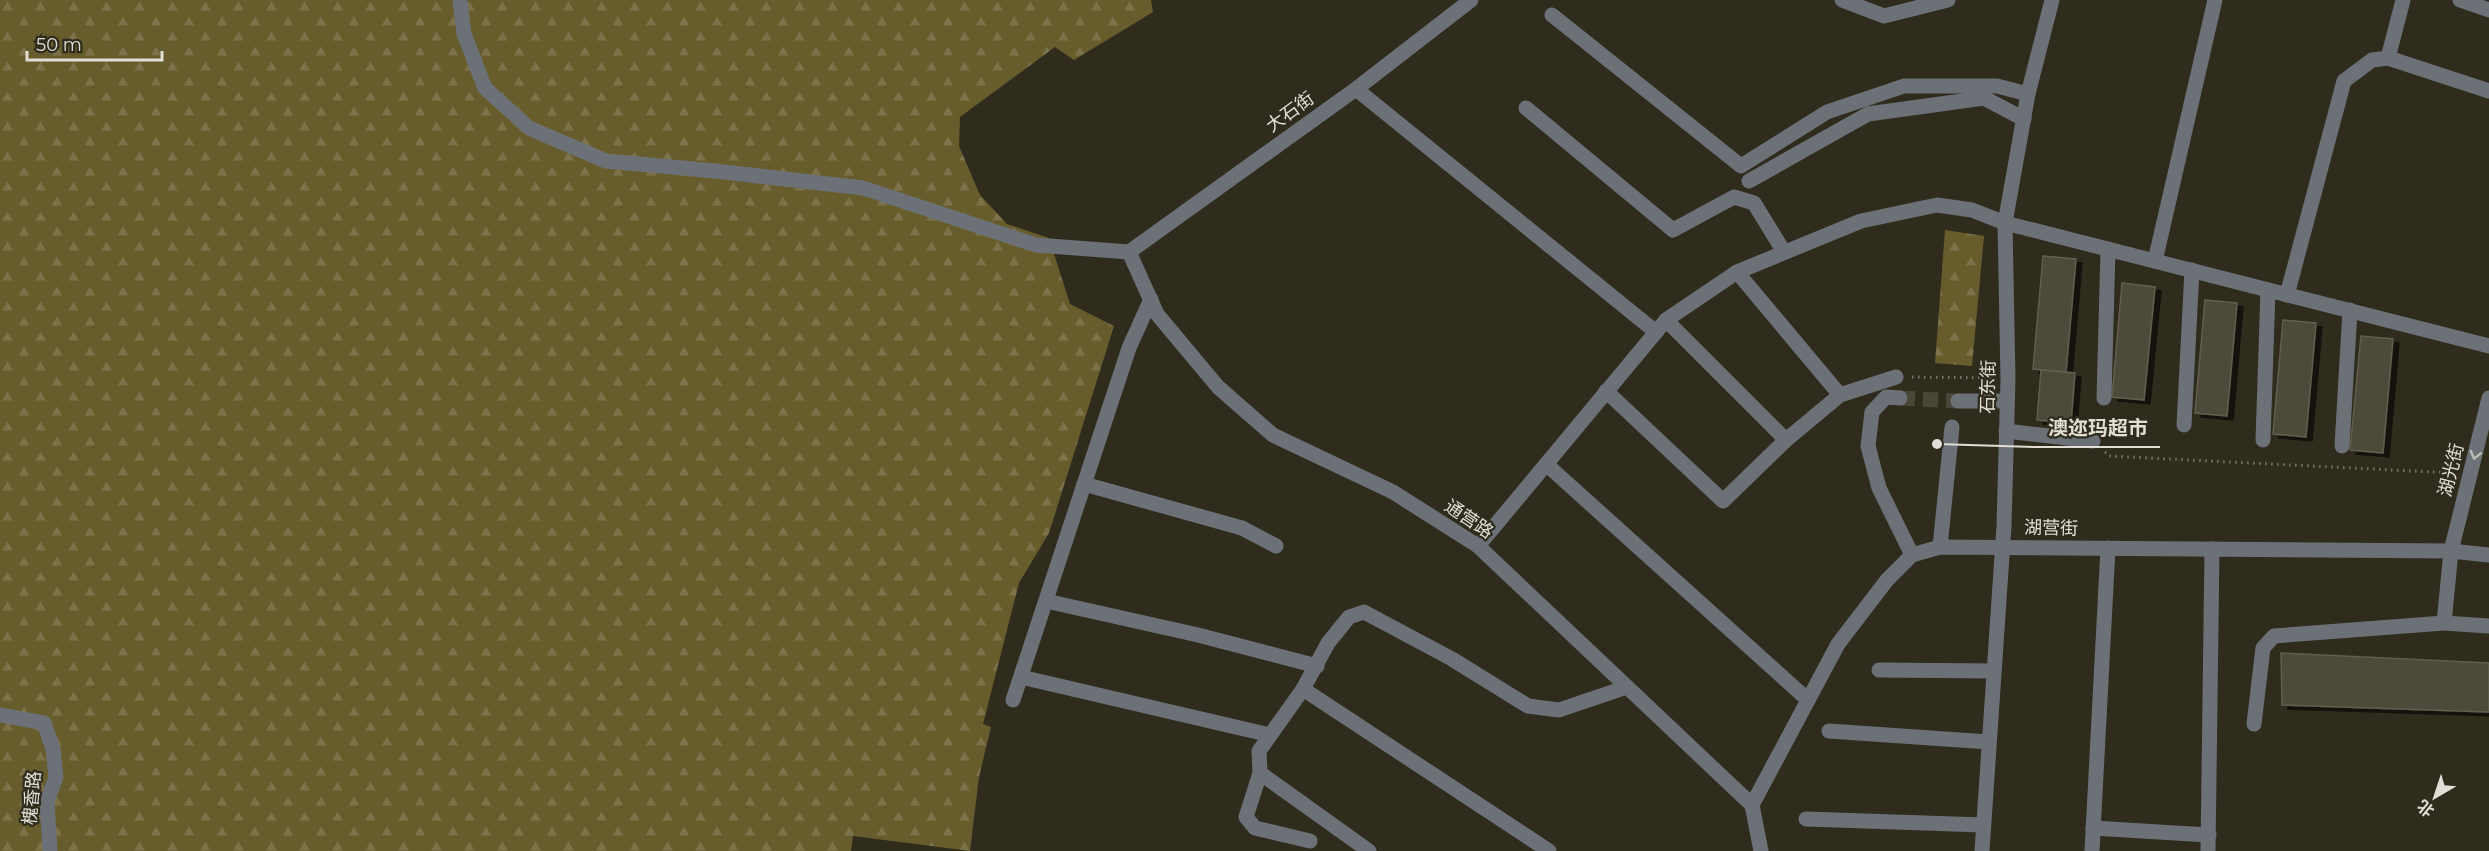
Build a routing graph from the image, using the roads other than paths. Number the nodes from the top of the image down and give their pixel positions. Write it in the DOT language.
graph roads {
  1 [pos="460,0"];
  2 [pos="1472,0"];
  3 [pos="1842,0"];
  4 [pos="1948,0"];
  5 [pos="2052,0"];
  6 [pos="2215,0"];
  7 [pos="2403,0"];
  8 [pos="2460,0"];
  9 [pos="2489,10"];
  10 [pos="1552,15"];
  11 [pos="2388,58"];
  12 [pos="1356,89"];
  13 [pos="2489,91"];
  14 [pos="2028,94"];
  15 [pos="1526,108"];
  16 [pos="2024,119"];
  17 [pos="1749,181"];
  18 [pos="2005,223"];
  19 [pos="2108,249"];
  20 [pos="1129,252"];
  21 [pos="1785,252"];
  22 [pos="2155,261"];
  23 [pos="2192,270"];
  24 [pos="1737,272"];
  25 [pos="2268,290"];
  26 [pos="2287,295"];
  27 [pos="1151,299"];
  28 [pos="2350,310"];
  29 [pos="1666,320"];
  30 [pos="1656,332"];
  31 [pos="2489,346"];
  32 [pos="1896,377"];
  33 [pos="1606,391"];
  34 [pos="1840,394"];
  35 [pos="1900,398"];
  36 [pos="2104,398"];
  37 [pos="2489,398"];
  38 [pos="1958,401"];
  39 [pos="2007,401"];
  40 [pos="2184,425"];
  41 [pos="1952,427"];
  42 [pos="2006,431"];
  43 [pos="1786,440"];
  44 [pos="2263,440"];
  45 [pos="2093,441"];
  46 [pos="2342,446"];
  47 [pos="1546,464"];
  48 [pos="1084,484"];
  49 [pos="1276,546"];
  50 [pos="1478,546"];
  51 [pos="1940,547"];
  52 [pos="2002,547"];
  53 [pos="2108,548"];
  54 [pos="2212,549"];
  55 [pos="2451,551"];
  56 [pos="1912,555"];
  57 [pos="2489,555"];
  58 [pos="1046,601"];
  59 [pos="2444,623"];
  60 [pos="2489,626"];
  61 [pos="1317,666"];
  62 [pos="1879,670"];
  63 [pos="1994,671"];
  64 [pos="1021,677"];
  65 [pos="1627,687"];
  66 [pos="1303,689"];
  67 [pos="1013,700"];
  68 [pos="1808,700"];
  69 [pos="0,715"];
  70 [pos="2254,724"];
  71 [pos="1829,731"];
  72 [pos="1270,735"];
  73 [pos="1989,742"];
  74 [pos="1260,773"];
  75 [pos="1752,805"];
  76 [pos="1806,819"];
  77 [pos="1983,825"];
  78 [pos="2093,828"];
  79 [pos="2208,835"];
  80 [pos="1310,841"];
  81 [pos="50,851"];
  82 [pos="1369,851"];
  83 [pos="1549,851"];
  84 [pos="1761,851"];
  85 [pos="1982,851"];
  86 [pos="2092,851"];
  87 [pos="2208,851"];
  1 -- 20 [label="street"];
  2 -- 12 [label="street, 大石街"];
  3 -- 4 [label="street"];
  5 -- 14 [label="street, 石东街"];
  6 -- 22 [label="street"];
  7 -- 11 [label="street"];
  8 -- 9 [label="street"];
  10 -- 14 [label="street"];
  11 -- 13 [label="street"];
  11 -- 26 [label="street"];
  12 -- 20 [label="street, 大石街"];
  12 -- 30 [label="street"];
  14 -- 16 [label="street, 石东街"];
  15 -- 21 [label="street"];
  16 -- 17 [label="street"];
  16 -- 18 [label="street, 石东街"];
  18 -- 19 [label="street"];
  18 -- 21 [label="street"];
  18 -- 39 [label="street, 石东街"];
  19 -- 22 [label="street"];
  19 -- 36 [label="street"];
  20 -- 27 [label="street, 通营路"];
  21 -- 24 [label="street"];
  22 -- 23 [label="street"];
  23 -- 25 [label="street"];
  23 -- 40 [label="street"];
  24 -- 29 [label="street"];
  24 -- 34 [label="street"];
  25 -- 26 [label="street"];
  25 -- 44 [label="street"];
  26 -- 28 [label="street"];
  27 -- 48 [label="street"];
  27 -- 50 [label="street, 通营路"];
  28 -- 31 [label="street"];
  28 -- 46 [label="street"];
  29 -- 30 [label="street"];
  29 -- 43 [label="street"];
  30 -- 33 [label="street"];
  32 -- 34 [label="street"];
  33 -- 43 [label="street"];
  33 -- 47 [label="street"];
  34 -- 43 [label="street"];
  35 -- 56 [label="street"];
  37 -- 55 [label="street, 湖光街, one-way"];
  38 -- 39 [label="street"];
  39 -- 42 [label="street, 石东街"];
  41 -- 51 [label="street"];
  42 -- 45 [label="street"];
  42 -- 52 [label="street, 石东街"];
  47 -- 50 [label="street"];
  47 -- 68 [label="street"];
  48 -- 49 [label="street"];
  48 -- 58 [label="street"];
  50 -- 65 [label="street, 通营路"];
  51 -- 52 [label="street, 湖营街"];
  51 -- 56 [label="street, 湖营街"];
  52 -- 53 [label="street, 湖营街"];
  52 -- 63 [label="street, 石东街"];
  53 -- 54 [label="street, 湖营街"];
  53 -- 78 [label="street"];
  54 -- 55 [label="street, 湖营街"];
  54 -- 79 [label="street"];
  55 -- 57 [label="street, 湖营街"];
  55 -- 59 [label="street, 湖光街"];
  56 -- 68 [label="street, 湖营街"];
  58 -- 61 [label="street"];
  58 -- 64 [label="street"];
  59 -- 60 [label="street"];
  59 -- 70 [label="street"];
  61 -- 65 [label="street"];
  61 -- 66 [label="street"];
  62 -- 63 [label="street"];
  63 -- 73 [label="street, 石东街"];
  64 -- 67 [label="street"];
  64 -- 72 [label="street"];
  65 -- 75 [label="street, 通营路"];
  66 -- 72 [label="street"];
  66 -- 83 [label="street"];
  68 -- 75 [label="street, 湖营街"];
  69 -- 81 [label="street, 槐香路"];
  71 -- 73 [label="street"];
  72 -- 74 [label="street"];
  73 -- 77 [label="street, 石东街"];
  74 -- 80 [label="street"];
  74 -- 82 [label="street"];
  75 -- 84 [label="street"];
  76 -- 77 [label="street"];
  77 -- 85 [label="street, 石东街"];
  78 -- 79 [label="street"];
  78 -- 86 [label="street"];
  79 -- 87 [label="street"];
}
